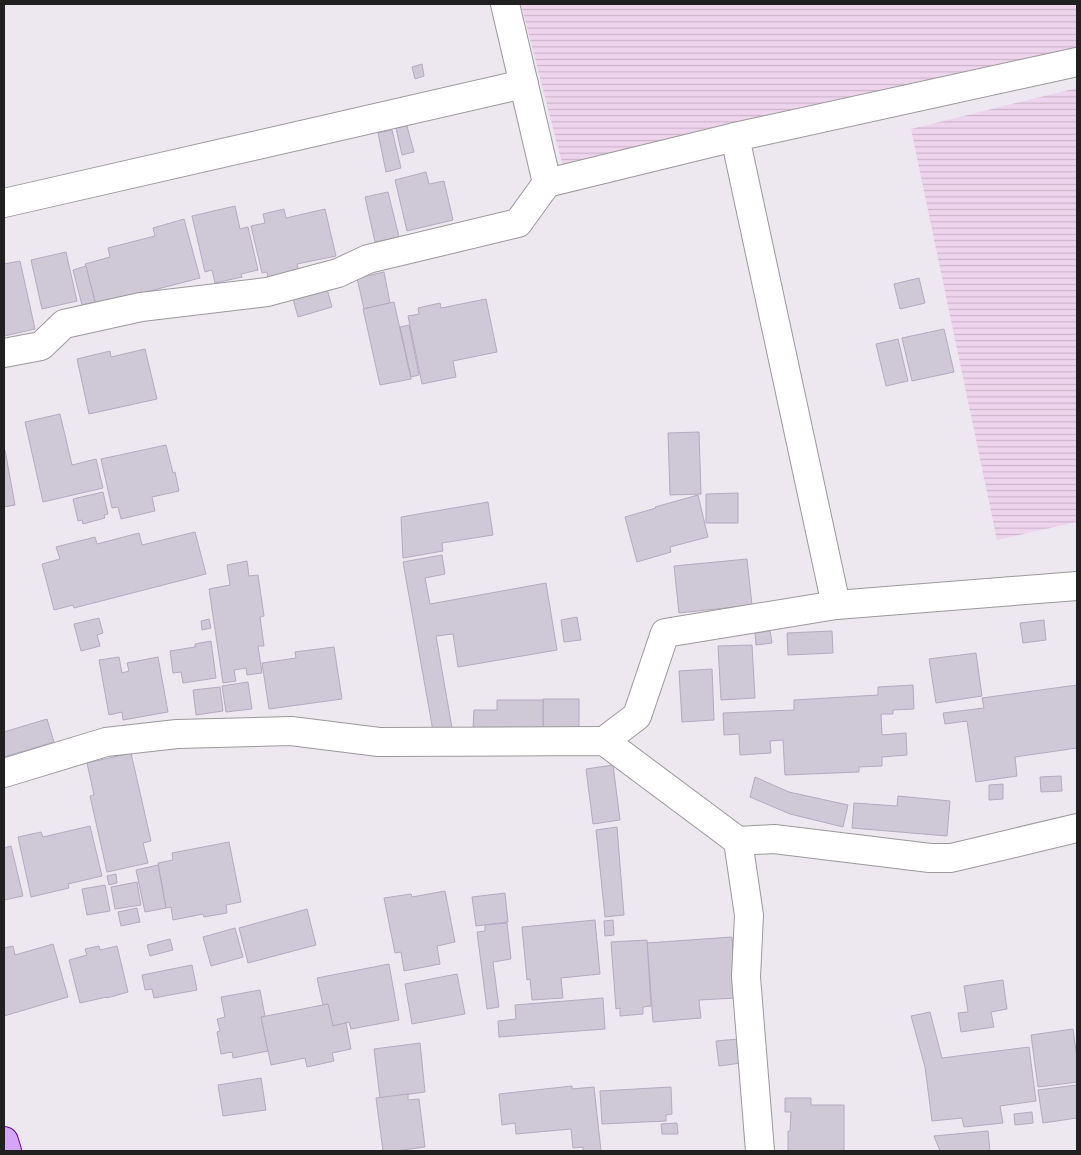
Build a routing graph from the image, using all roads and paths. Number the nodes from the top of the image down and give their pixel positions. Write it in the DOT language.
graph roads {
  1 [pos="505,4"];
  2 [pos="1077,62"];
  3 [pos="524,84"];
  4 [pos="735,137"];
  5 [pos="547,183"];
  6 [pos="4,203"];
  7 [pos="4,353"];
  8 [pos="1077,586"];
  9 [pos="836,605"];
  10 [pos="604,741"];
  11 [pos="4,773"];
  12 [pos="1077,828"];
  13 [pos="738,841"];
  14 [pos="4,1140"];
  15 [pos="7,1151"];
  16 [pos="760,1151"];
  1 -- 3 [label="street"];
  2 -- 4 [label="street"];
  3 -- 5 [label="street"];
  3 -- 6 [label="street"];
  4 -- 5 [label="street"];
  4 -- 9 [label="street"];
  5 -- 7 [label="street"];
  8 -- 9 [label="street"];
  9 -- 10 [label="street"];
  10 -- 11 [label="street"];
  10 -- 13 [label="street"];
  12 -- 13 [label="street"];
  13 -- 16 [label="street"];
  14 -- 15 [label="main road"];
}
